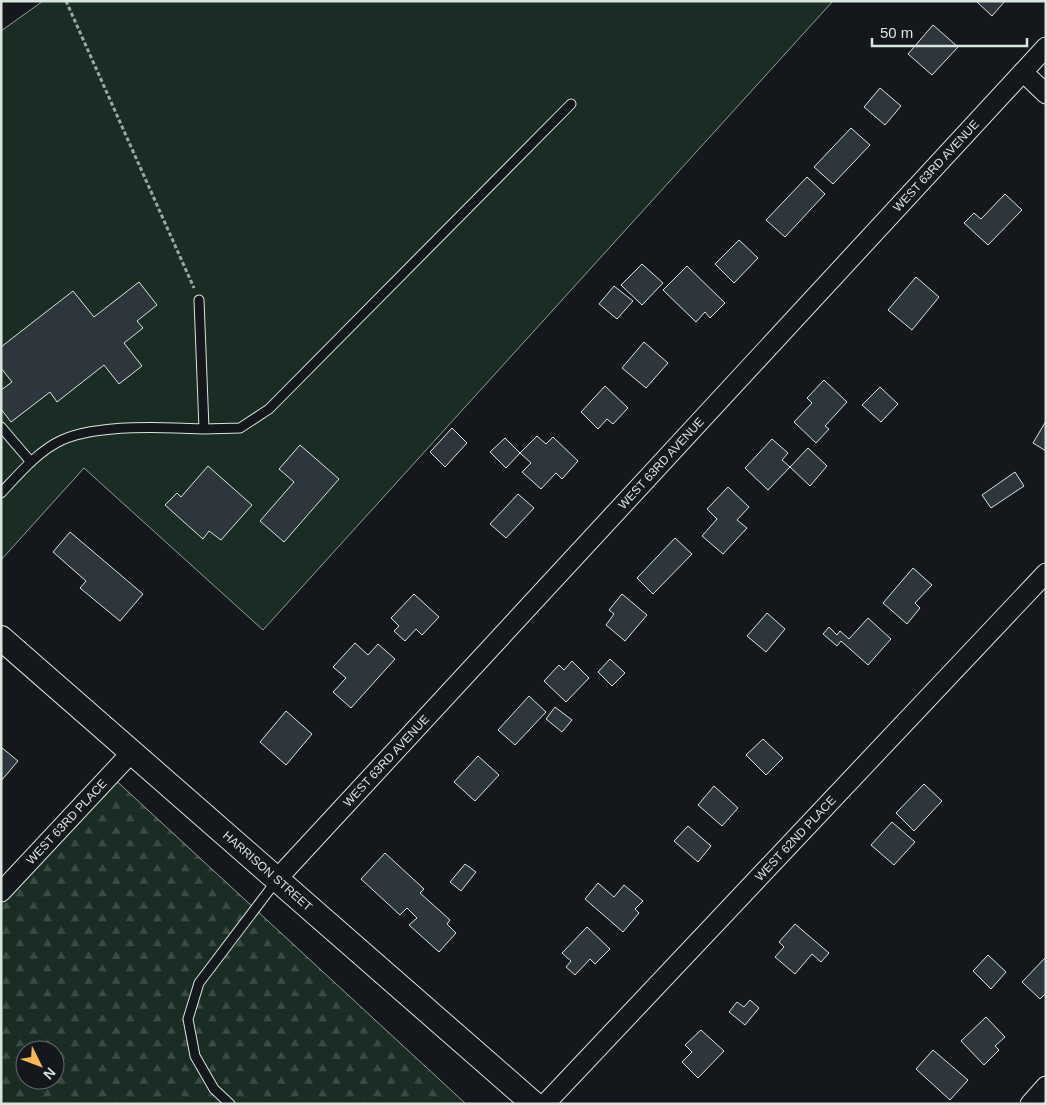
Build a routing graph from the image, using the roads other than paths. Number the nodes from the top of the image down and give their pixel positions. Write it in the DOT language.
graph roads {
  1 [pos="1046,47"];
  2 [pos="1023,72"];
  3 [pos="1046,94"];
  4 [pos="571,104"];
  5 [pos="199,300"];
  6 [pos="1,427"];
  7 [pos="204,429"];
  8 [pos="32,462"];
  9 [pos="1,493"];
  10 [pos="1046,573"];
  11 [pos="1,638"];
  12 [pos="132,752"];
  13 [pos="277,879"];
  14 [pos="1,892"];
  15 [pos="1046,1086"];
  16 [pos="230,1104"];
  17 [pos="534,1104"];
  18 [pos="545,1104"];
  19 [pos="1030,1104"];
  1 -- 2 [label="street, WEST 63RD AVENUE"];
  2 -- 3 [label="street"];
  2 -- 13 [label="street, WEST 63RD AVENUE"];
  4 -- 7 [label="lane"];
  5 -- 7 [label="lane"];
  6 -- 8 [label="lane"];
  7 -- 8 [label="lane"];
  8 -- 9 [label="lane"];
  10 -- 18 [label="street, WEST 62ND PLACE"];
  11 -- 12 [label="street, HARRISON STREET"];
  12 -- 13 [label="street, HARRISON STREET"];
  12 -- 14 [label="street, WEST 63RD PLACE"];
  13 -- 16 [label="lane"];
  13 -- 17 [label="street, HARRISON STREET"];
  15 -- 19 [label="street"];
}
